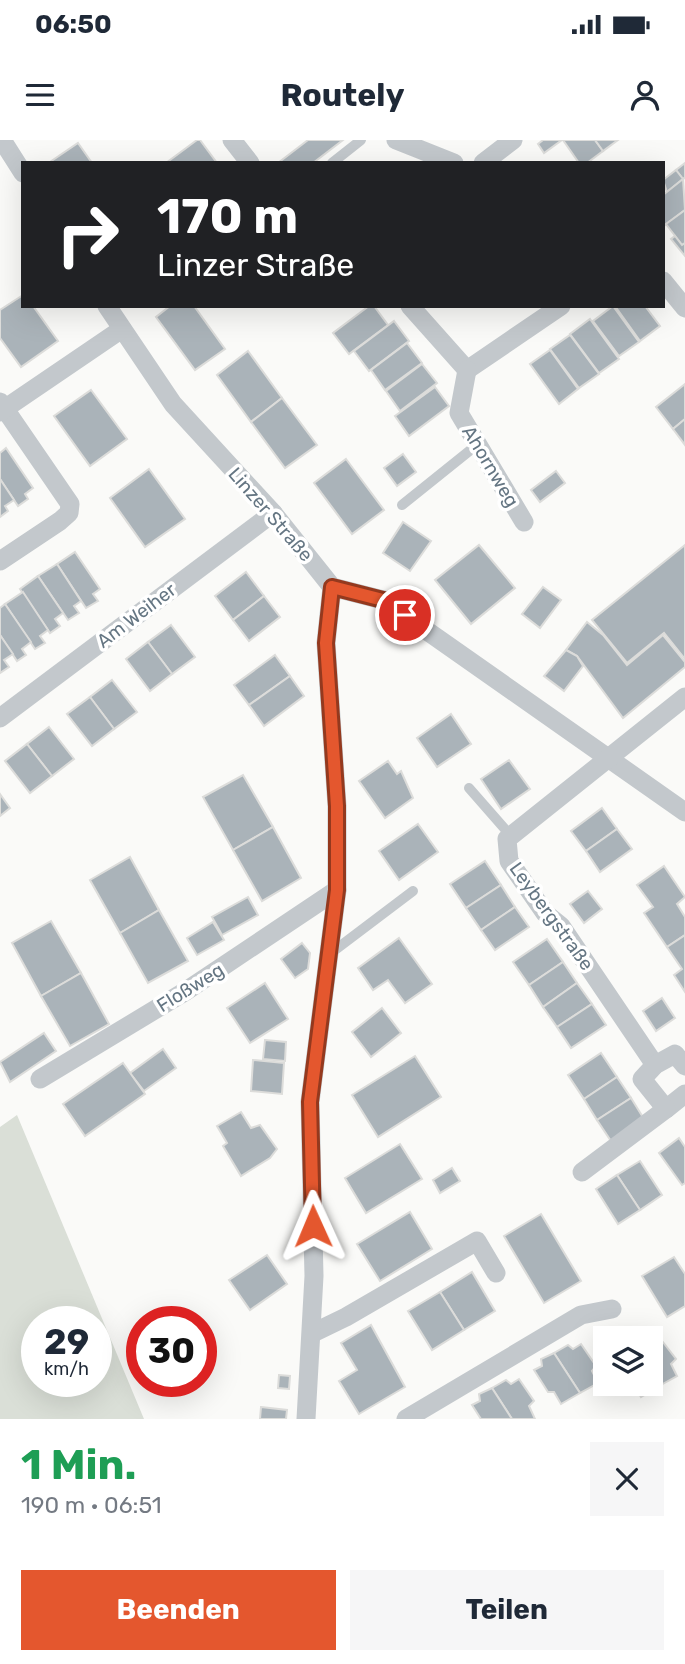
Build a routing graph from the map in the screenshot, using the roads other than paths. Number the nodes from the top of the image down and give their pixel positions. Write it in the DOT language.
graph roads {
  1 [pos="2,140"];
  2 [pos="232,140"];
  3 [pos="361,140"];
  4 [pos="396,140"];
  5 [pos="513,140"];
  6 [pos="248,161"];
  7 [pos="335,161"];
  8 [pos="449,161"];
  9 [pos="485,161"];
  10 [pos="21,170"];
  11 [pos="665,283"];
  12 [pos="108,308"];
  13 [pos="412,308"];
  14 [pos="558,308"];
  15 [pos="685,308"];
  16 [pos="122,330"];
  17 [pos="467,370"];
  18 [pos="2,408"];
  19 [pos="478,444"];
  20 [pos="402,505"];
  21 [pos="273,513"];
  22 [pos="524,522"];
  23 [pos="0,561"];
  24 [pos="332,587"];
  25 [pos="685,697"];
  26 [pos="1,716"];
  27 [pos="611,759"];
  28 [pos="469,788"];
  29 [pos="685,812"];
  30 [pos="511,836"];
  31 [pos="337,890"];
  32 [pos="413,891"];
  33 [pos="328,955"];
  34 [pos="654,1065"];
  35 [pos="685,1066"];
  36 [pos="40,1079"];
  37 [pos="685,1094"];
  38 [pos="666,1109"];
  39 [pos="582,1172"];
  40 [pos="496,1273"];
  41 [pos="612,1309"];
  42 [pos="313,1333"];
  43 [pos="306,1419"];
  44 [pos="406,1419"];
  1 -- 10 [label="street"];
  2 -- 6 [label="street"];
  3 -- 7 [label="lane"];
  4 -- 8 [label="street"];
  5 -- 9 [label="street"];
  11 -- 15 [label="street"];
  12 -- 16 [label="street, Linzer Straße"];
  13 -- 17 [label="street"];
  14 -- 17 [label="street"];
  16 -- 18 [label="street"];
  16 -- 21 [label="street, Linzer Straße"];
  17 -- 19 [label="street, Ahornweg"];
  18 -- 23 [label="street"];
  19 -- 20 [label="lane"];
  19 -- 22 [label="street, Ahornweg"];
  21 -- 24 [label="street, Linzer Straße"];
  21 -- 26 [label="street, Am Weiher"];
  24 -- 27 [label="street"];
  24 -- 31 [label="street"];
  25 -- 27 [label="street, Leybergstraße"];
  27 -- 29 [label="street"];
  27 -- 30 [label="street, Leybergstraße"];
  28 -- 30 [label="lane"];
  30 -- 34 [label="street, Leybergstraße"];
  31 -- 33 [label="street"];
  31 -- 36 [label="street, Floßweg"];
  32 -- 33 [label="lane"];
  33 -- 42 [label="street"];
  34 -- 35 [label="street"];
  34 -- 38 [label="street"];
  37 -- 38 [label="street"];
  38 -- 39 [label="street"];
  40 -- 42 [label="street"];
  41 -- 44 [label="street"];
  42 -- 43 [label="street"];
}
